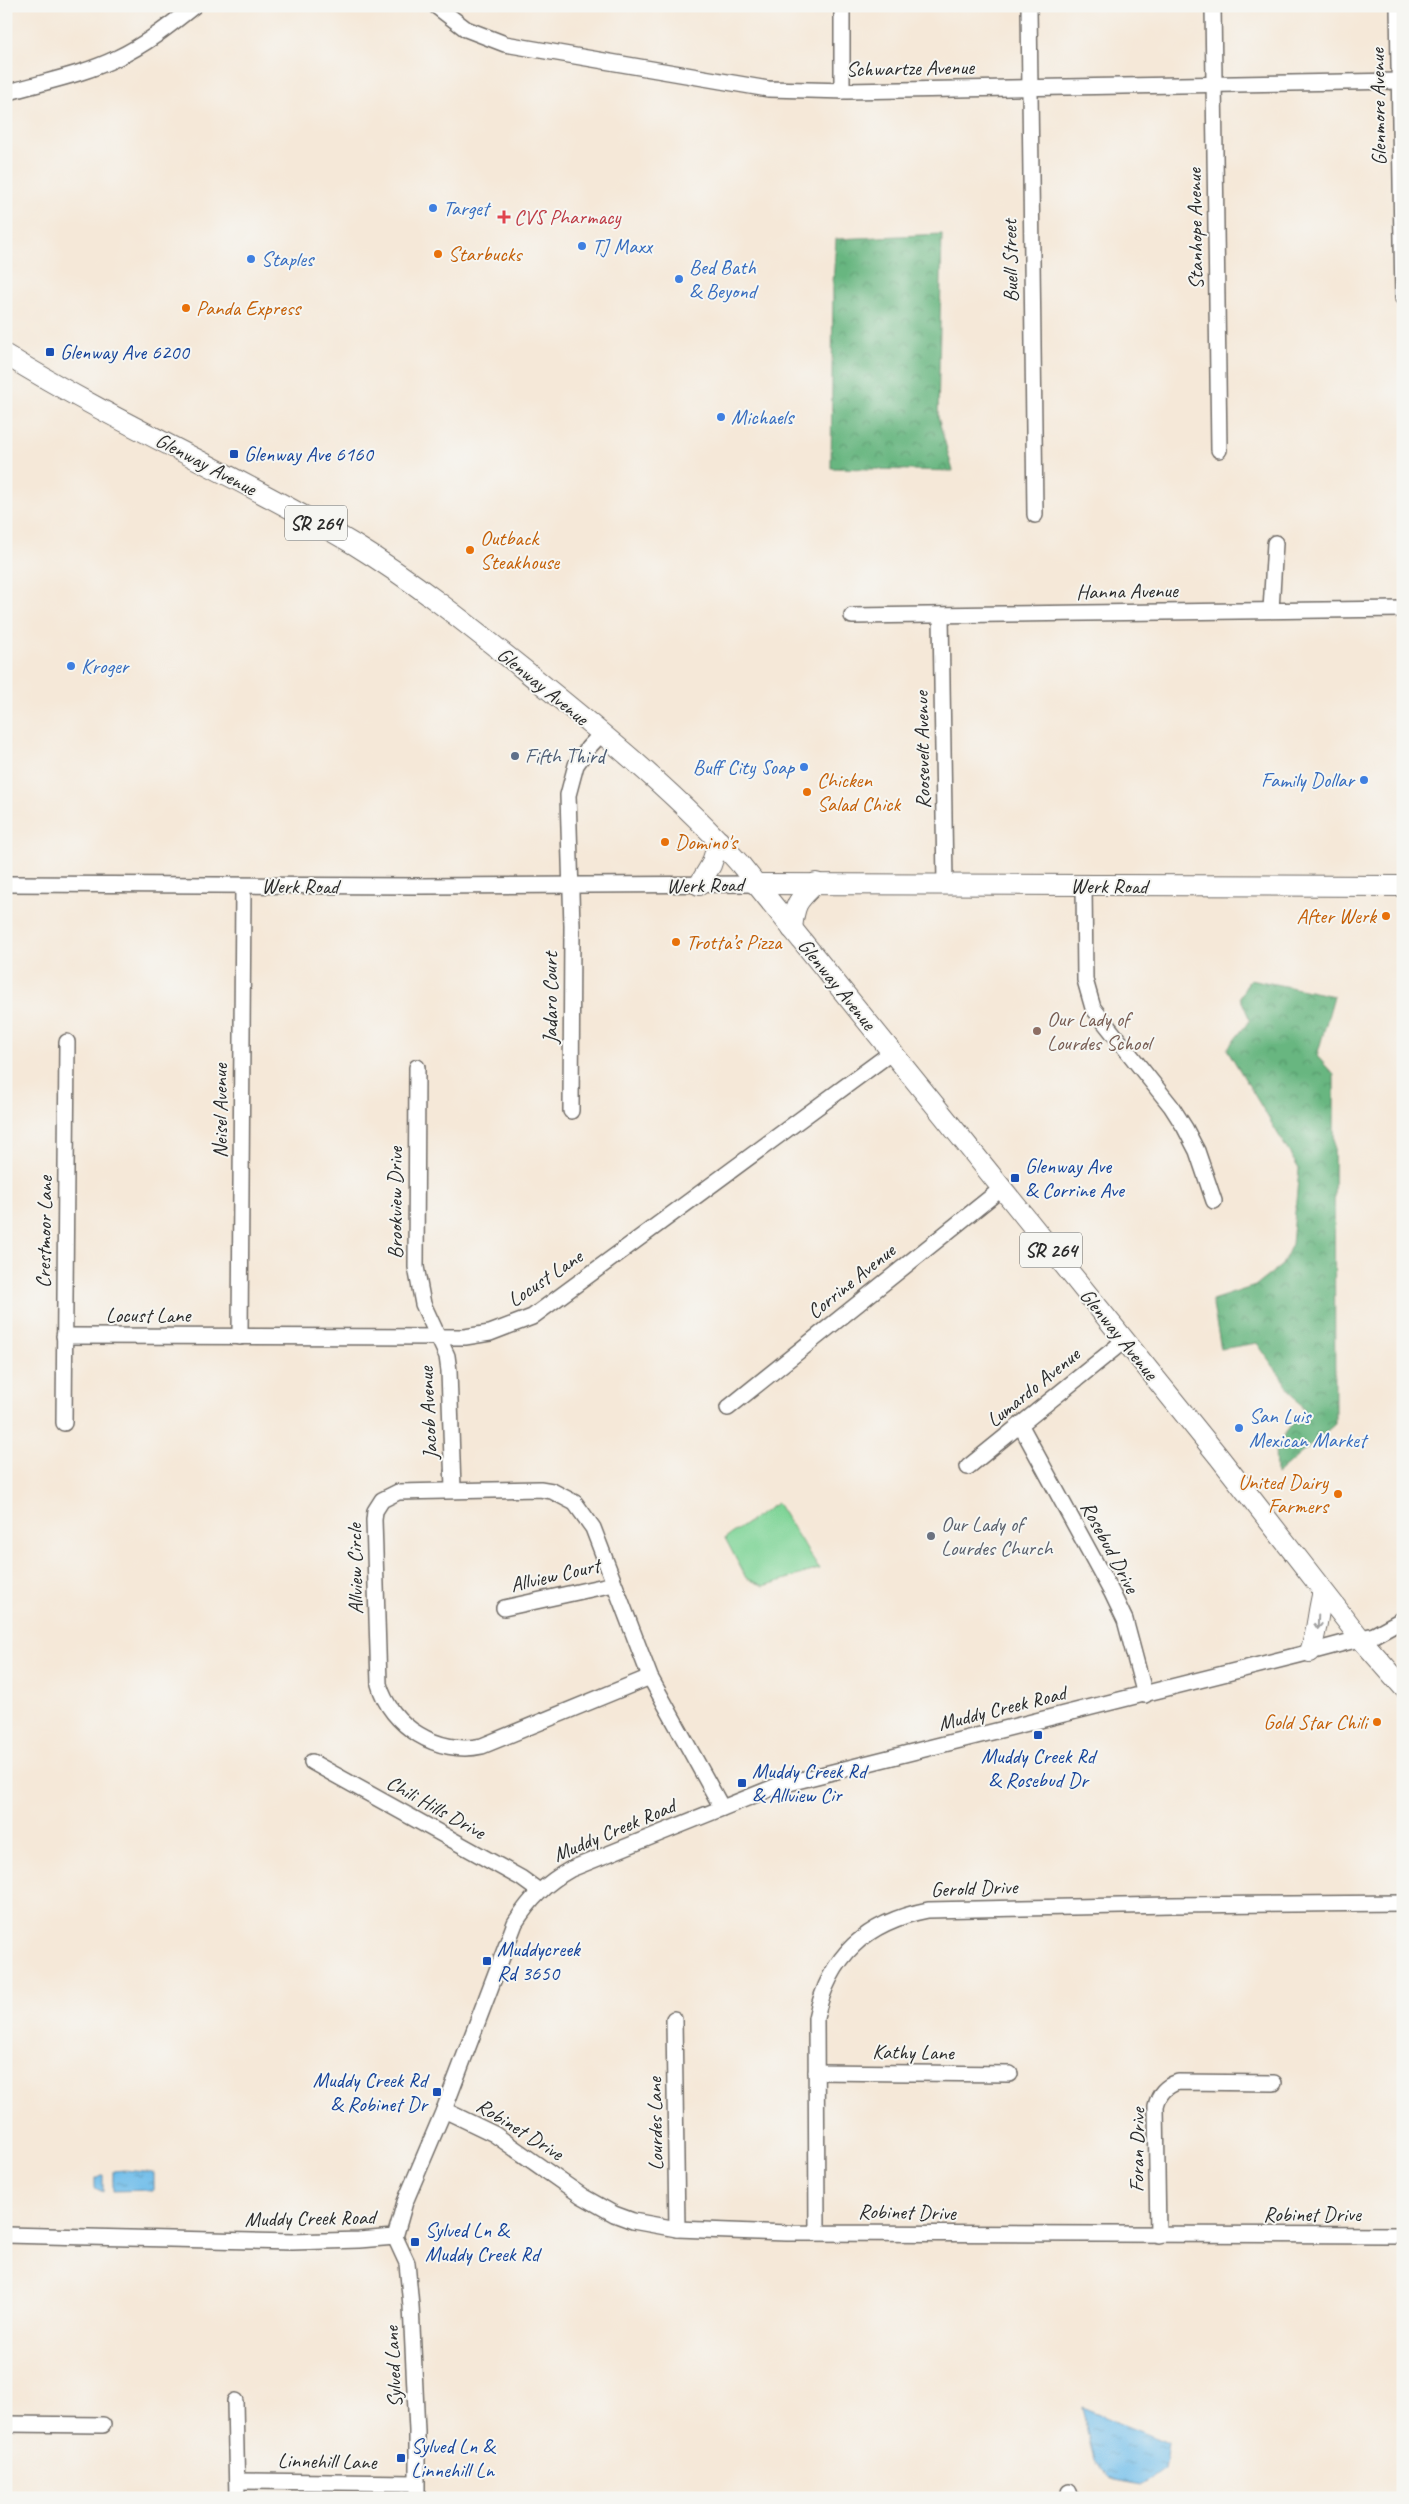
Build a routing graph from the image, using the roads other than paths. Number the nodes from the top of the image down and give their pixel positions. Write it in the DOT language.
graph roads {
  1 [pos="194,6"];
  2 [pos="436,6"];
  3 [pos="842,6"];
  4 [pos="1028,6"];
  5 [pos="1213,6"];
  6 [pos="1398,6"];
  7 [pos="1399,81"];
  8 [pos="1214,84"];
  9 [pos="1029,87"];
  10 [pos="842,91"];
  11 [pos="6,93"];
  12 [pos="1402,227"];
  13 [pos="1403,298"];
  14 [pos="6,355"];
  15 [pos="1219,450"];
  16 [pos="1035,515"];
  17 [pos="1275,543"];
  18 [pos="1403,609"];
  19 [pos="1270,610"];
  20 [pos="941,615"];
  21 [pos="852,616"];
  22 [pos="602,733"];
  23 [pos="719,841"];
  24 [pos="816,883"];
  25 [pos="6,884"];
  26 [pos="755,884"];
  27 [pos="945,884"];
  28 [pos="699,885"];
  29 [pos="243,886"];
  30 [pos="570,886"];
  31 [pos="1084,886"];
  32 [pos="1403,886"];
  33 [pos="792,929"];
  34 [pos="67,1042"];
  35 [pos="892,1052"];
  36 [pos="417,1067"];
  37 [pos="571,1111"];
  38 [pos="1001,1188"];
  39 [pos="1214,1201"];
  40 [pos="64,1336"];
  41 [pos="436,1336"];
  42 [pos="240,1337"];
  43 [pos="1124,1340"];
  44 [pos="728,1408"];
  45 [pos="64,1424"];
  46 [pos="1021,1426"];
  47 [pos="968,1467"];
  48 [pos="453,1490"];
  49 [pos="614,1584"];
  50 [pos="1324,1592"];
  51 [pos="504,1608"];
  52 [pos="1403,1619"];
  53 [pos="1360,1638"];
  54 [pos="1310,1652"];
  55 [pos="650,1677"];
  56 [pos="1403,1687"];
  57 [pos="1146,1695"];
  58 [pos="312,1762"];
  59 [pos="722,1808"];
  60 [pos="539,1891"];
  61 [pos="1403,1903"];
  62 [pos="674,2019"];
  63 [pos="816,2072"];
  64 [pos="1010,2074"];
  65 [pos="1274,2083"];
  66 [pos="444,2110"];
  67 [pos="677,2229"];
  68 [pos="817,2232"];
  69 [pos="6,2235"];
  70 [pos="1158,2235"];
  71 [pos="1403,2235"];
  72 [pos="395,2237"];
  73 [pos="235,2401"];
  74 [pos="6,2424"];
  75 [pos="103,2425"];
  76 [pos="237,2481"];
  77 [pos="417,2490"];
  78 [pos="237,2498"];
  1 -- 11 [label="street"];
  2 -- 10 [label="street, Schwartze Avenue"];
  3 -- 10 [label="street"];
  4 -- 9 [label="street, Buell Street"];
  5 -- 8 [label="street, Stanhope Avenue"];
  6 -- 7 [label="street, Glenmore Avenue"];
  7 -- 8 [label="street, Schwartze Avenue"];
  7 -- 12 [label="street, Glenmore Avenue"];
  8 -- 9 [label="street, Schwartze Avenue"];
  8 -- 15 [label="street, Stanhope Avenue"];
  9 -- 10 [label="street, Schwartze Avenue"];
  9 -- 16 [label="street, Buell Street"];
  12 -- 13 [label="street, Glenmore Avenue"];
  14 -- 22 [label="main road, Glenway Avenue / SR 264"];
  17 -- 19 [label="street"];
  18 -- 19 [label="street, Hanna Avenue"];
  19 -- 20 [label="street, Hanna Avenue"];
  20 -- 21 [label="street, Hanna Avenue"];
  20 -- 27 [label="street, Roosevelt Avenue"];
  22 -- 23 [label="main road, Glenway Avenue / SR 264"];
  22 -- 30 [label="street, Jadaro Court"];
  23 -- 26 [label="main road, Glenway Avenue / SR 264"];
  23 -- 28 [label="main road"];
  24 -- 26 [label="main road, Werk Road"];
  24 -- 27 [label="main road, Werk Road"];
  24 -- 33 [label="main road"];
  25 -- 29 [label="street, Werk Road"];
  26 -- 28 [label="street, Werk Road"];
  26 -- 33 [label="main road, Glenway Avenue / SR 264"];
  27 -- 31 [label="main road, Werk Road"];
  28 -- 30 [label="street, Werk Road"];
  29 -- 30 [label="street, Werk Road"];
  29 -- 42 [label="street, Neisel Avenue"];
  30 -- 37 [label="street, Jadaro Court"];
  31 -- 32 [label="main road, Werk Road"];
  31 -- 39 [label="street"];
  33 -- 35 [label="main road, Glenway Avenue / SR 264"];
  34 -- 40 [label="street, Crestmoor Lane"];
  35 -- 38 [label="main road, Glenway Avenue / SR 264"];
  35 -- 41 [label="street, Locust Lane"];
  36 -- 41 [label="street, Brookview Drive"];
  38 -- 43 [label="main road, Glenway Avenue / SR 264"];
  38 -- 44 [label="street, Corrine Avenue"];
  40 -- 42 [label="street, Locust Lane"];
  40 -- 45 [label="street, Crestmoor Lane"];
  41 -- 42 [label="street, Locust Lane"];
  41 -- 48 [label="street, Jacob Avenue"];
  43 -- 46 [label="street, Lumardo Avenue"];
  43 -- 50 [label="main road, Glenway Avenue / SR 264"];
  46 -- 47 [label="street, Lumardo Avenue"];
  46 -- 57 [label="street, Rosebud Drive"];
  48 -- 49 [label="street, Allview Circle"];
  48 -- 55 [label="street, Allview Circle"];
  49 -- 51 [label="street, Allview Court"];
  49 -- 55 [label="street, Allview Circle"];
  50 -- 53 [label="main road, Glenway Avenue / SR 264"];
  50 -- 54 [label="main road, one-way"];
  52 -- 53 [label="street"];
  53 -- 54 [label="street, Muddy Creek Road"];
  53 -- 56 [label="main road, Glenway Avenue / SR 264"];
  54 -- 57 [label="street, Muddy Creek Road"];
  55 -- 59 [label="street, Allview Circle"];
  57 -- 59 [label="street, Muddy Creek Road"];
  58 -- 60 [label="street, Chili Hills Drive"];
  59 -- 60 [label="street, Muddy Creek Road"];
  60 -- 66 [label="street, Muddy Creek Road"];
  61 -- 63 [label="street, Gerold Drive"];
  62 -- 67 [label="street, Lourdes Lane"];
  63 -- 64 [label="street, Kathy Lane"];
  63 -- 68 [label="street, Gerold Drive"];
  65 -- 70 [label="street, Foran Drive"];
  66 -- 67 [label="street, Robinet Drive"];
  66 -- 72 [label="street, Muddy Creek Road"];
  67 -- 68 [label="street, Robinet Drive"];
  68 -- 70 [label="street, Robinet Drive"];
  69 -- 72 [label="street, Muddy Creek Road"];
  70 -- 71 [label="street, Robinet Drive"];
  72 -- 77 [label="street, Sylved Lane"];
  73 -- 76 [label="street"];
  74 -- 75 [label="street"];
  76 -- 77 [label="street, Linnehill Lane"];
  76 -- 78 [label="street"];
}
